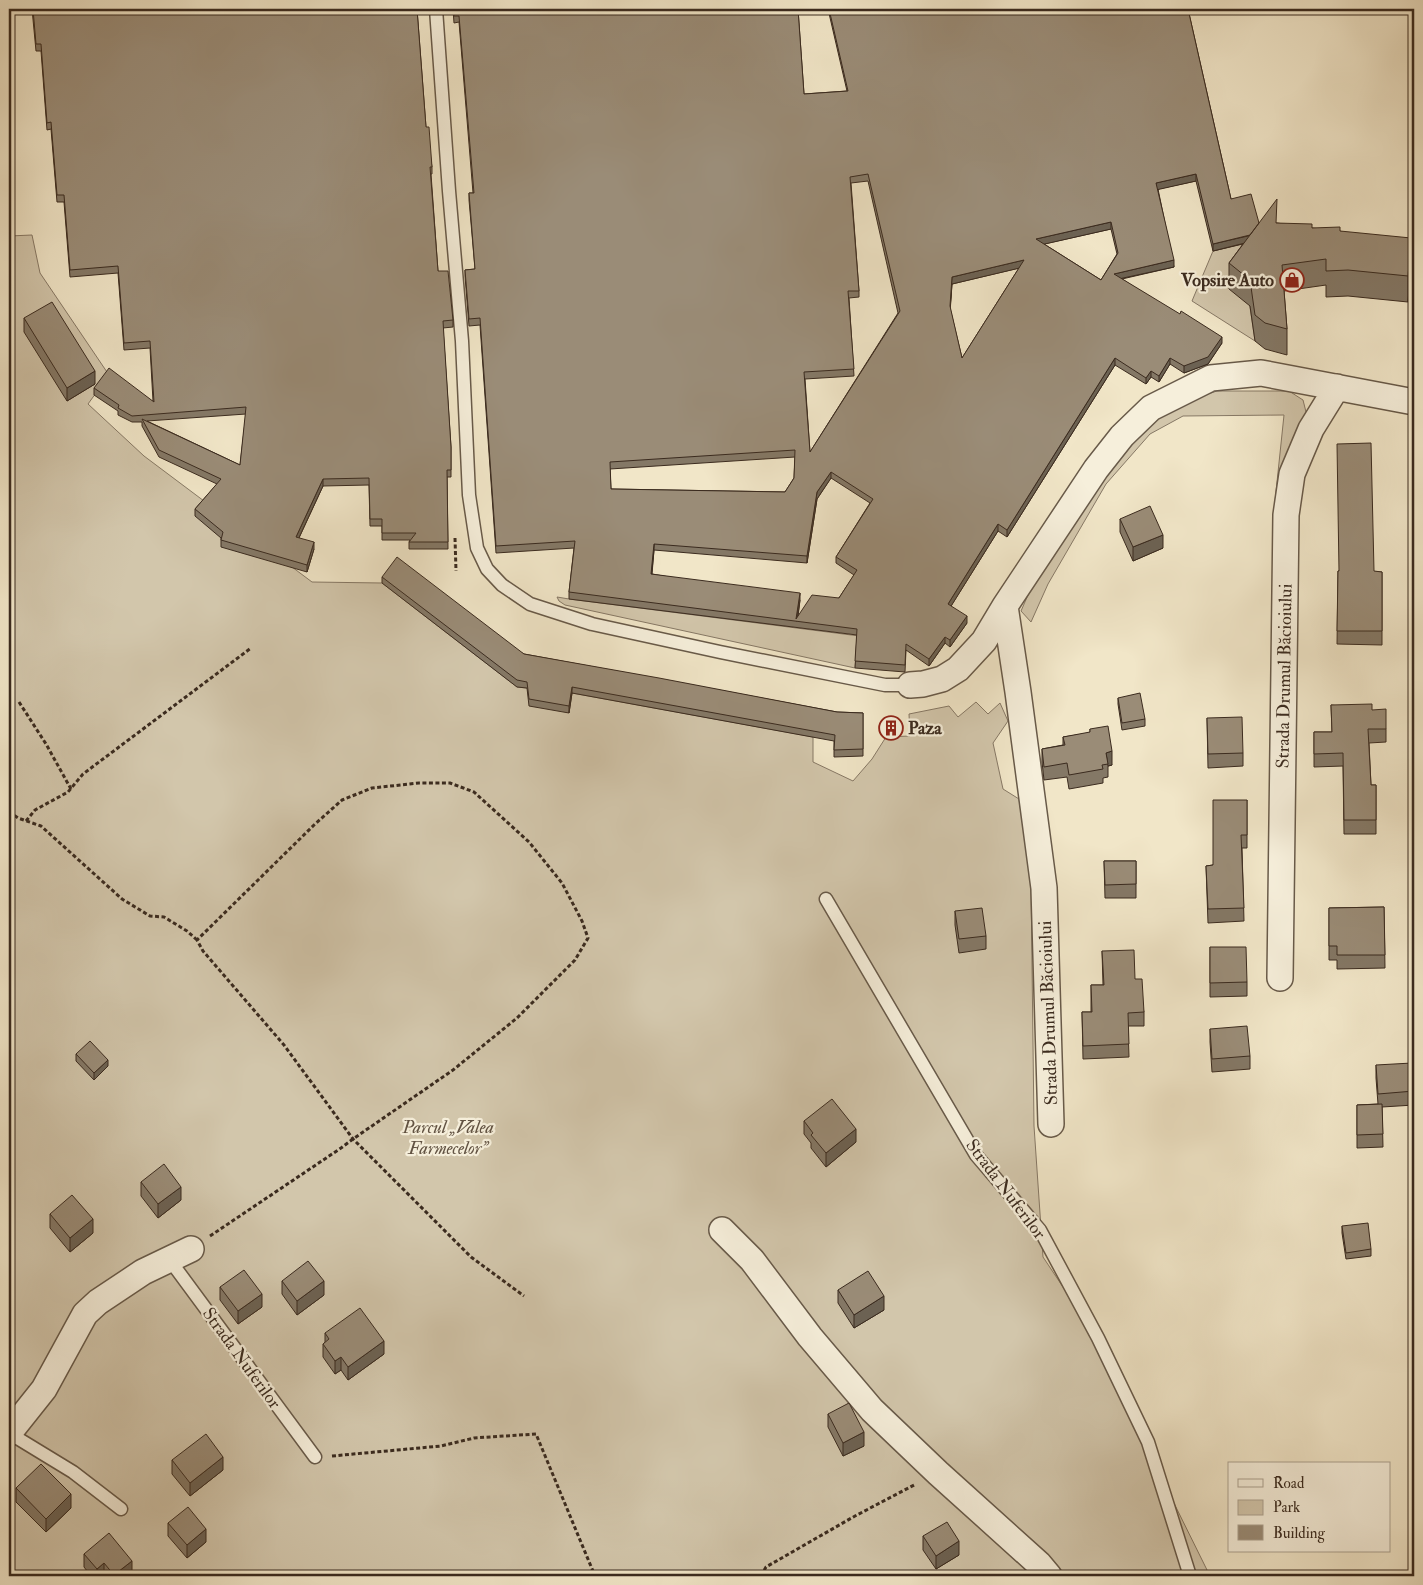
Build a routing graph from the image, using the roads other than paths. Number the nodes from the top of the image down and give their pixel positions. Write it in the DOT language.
graph roads {
  1 [pos="436,9"];
  2 [pos="1337,386"];
  3 [pos="1414,402"];
  4 [pos="1005,606"];
  5 [pos="910,685"];
  6 [pos="826,899"];
  7 [pos="1280,978"];
  8 [pos="1051,1124"];
  9 [pos="722,1230"];
  10 [pos="180,1254"];
  11 [pos="9,1433"];
  12 [pos="315,1457"];
  13 [pos="121,1509"];
  14 [pos="1049,1576"];
  15 [pos="1190,1576"];
  1 -- 5 [label="lane"];
  2 -- 3 [label="street"];
  2 -- 4 [label="street"];
  2 -- 7 [label="street, Strada Drumul Băcioiului"];
  4 -- 5 [label="street"];
  4 -- 8 [label="street, Strada Drumul Băcioiului"];
  6 -- 15 [label="lane, Strada Nuferilor"];
  9 -- 14 [label="street"];
  10 -- 11 [label="street"];
  10 -- 12 [label="lane, Strada Nuferilor"];
  11 -- 13 [label="lane"];
}
